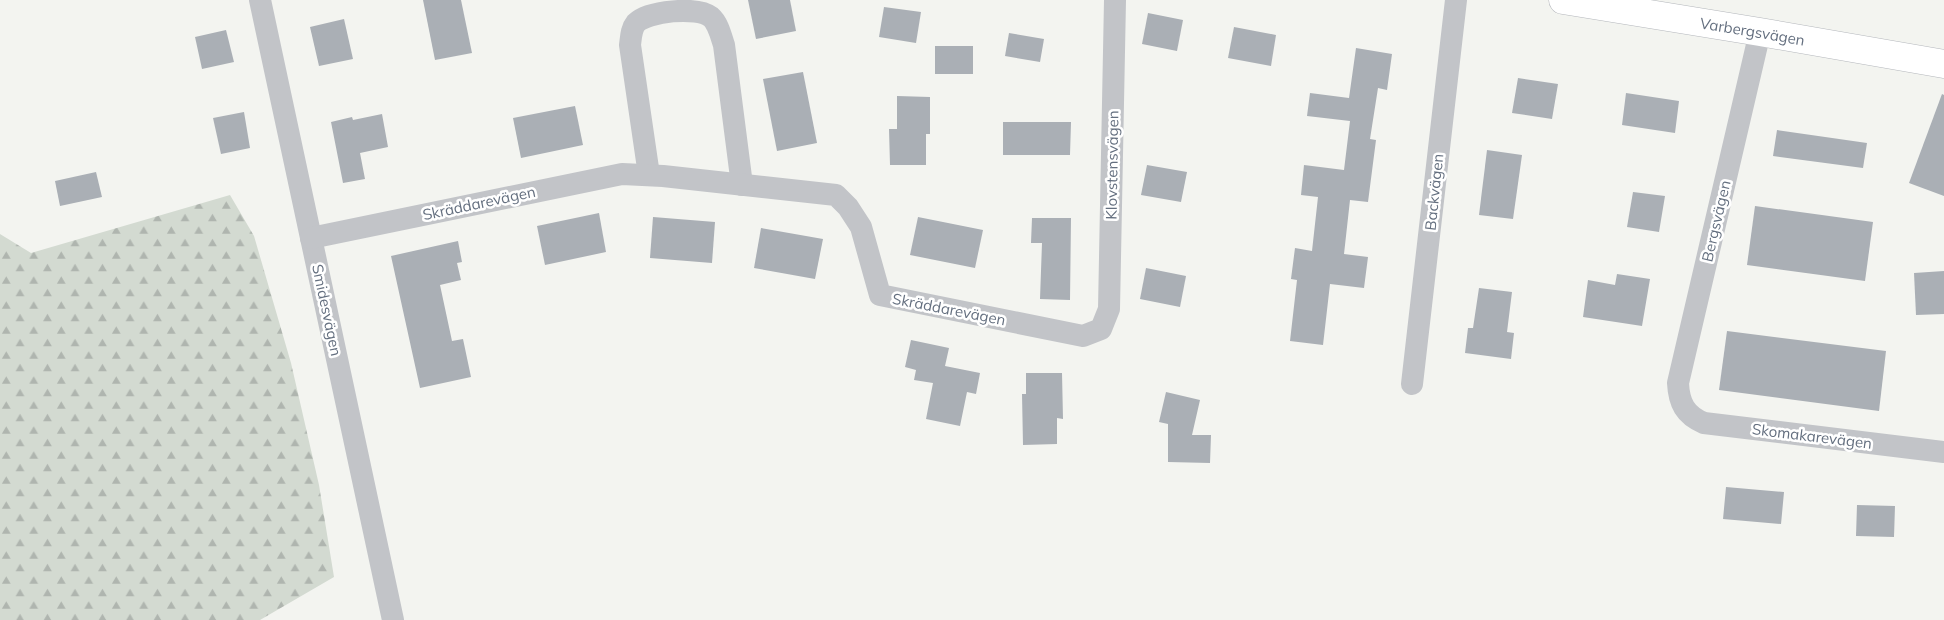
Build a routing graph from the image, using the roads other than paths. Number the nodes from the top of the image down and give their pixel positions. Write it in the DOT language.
graph roads {
  1 [pos="260,0"];
  2 [pos="1115,0"];
  3 [pos="1456,0"];
  4 [pos="1562,0"];
  5 [pos="1760,32"];
  6 [pos="1944,64"];
  7 [pos="648,175"];
  8 [pos="742,185"];
  9 [pos="311,238"];
  10 [pos="1101,329"];
  11 [pos="1412,384"];
  12 [pos="1685,410"];
  13 [pos="1944,452"];
  14 [pos="393,620"];
  1 -- 9 [label="street, Smidesvägen"];
  2 -- 10 [label="street, Klovstensvägen"];
  3 -- 11 [label="street, Backvägen"];
  4 -- 5 [label="main road, Varbergsvägen"];
  5 -- 6 [label="main road, Varbergsvägen"];
  5 -- 12 [label="street, Bergsvägen"];
  7 -- 8 [label="street, Skräddarevägen"];
  7 -- 8 [label="street"];
  7 -- 9 [label="street, Skräddarevägen"];
  8 -- 10 [label="street, Skräddarevägen"];
  9 -- 14 [label="street, Smidesvägen"];
  12 -- 13 [label="street, Skomakarevägen"];
}
